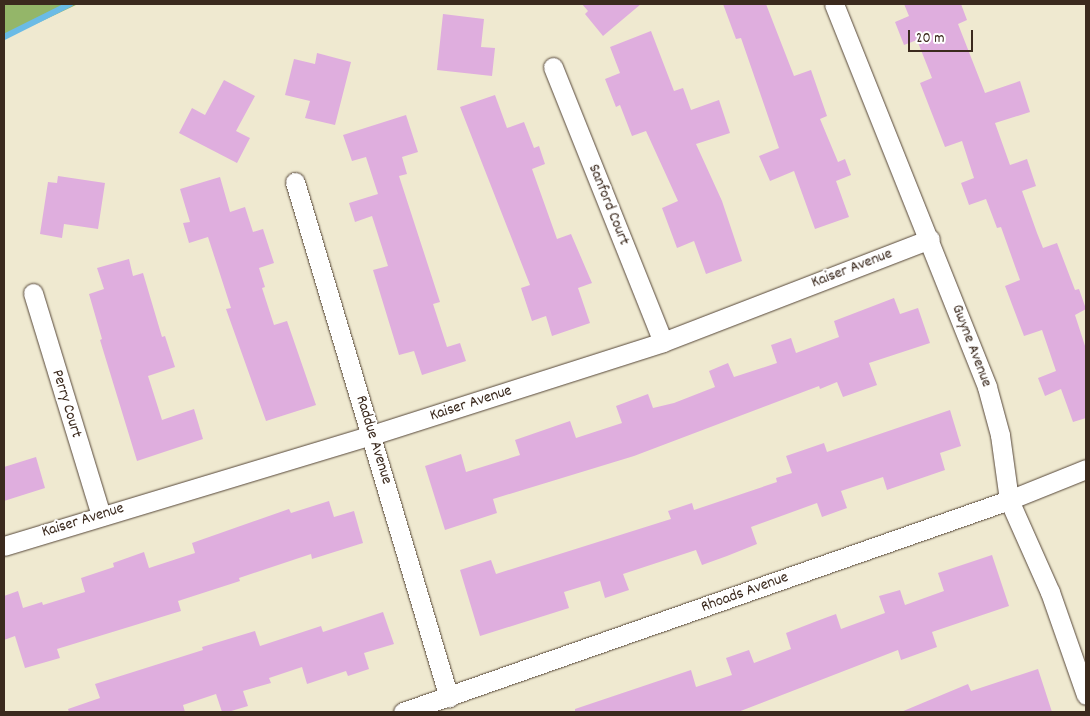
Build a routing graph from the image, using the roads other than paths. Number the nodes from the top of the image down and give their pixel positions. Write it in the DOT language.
graph roads {
  1 [pos="834,4"];
  2 [pos="553,67"];
  3 [pos="295,182"];
  4 [pos="930,239"];
  5 [pos="33,293"];
  6 [pos="663,342"];
  7 [pos="372,435"];
  8 [pos="1086,469"];
  9 [pos="1009,500"];
  10 [pos="101,516"];
  11 [pos="4,546"];
  12 [pos="1086,695"];
  13 [pos="448,698"];
  14 [pos="403,712"];
  1 -- 4 [label="street, Gwyne Avenue"];
  2 -- 6 [label="street, Sanford Court"];
  3 -- 7 [label="street, Raddue Avenue"];
  4 -- 6 [label="street, Kaiser Avenue"];
  4 -- 9 [label="street, Gwyne Avenue"];
  5 -- 10 [label="street, Perry Court"];
  6 -- 7 [label="street, Kaiser Avenue"];
  7 -- 10 [label="street, Kaiser Avenue"];
  7 -- 13 [label="street, Raddue Avenue"];
  8 -- 9 [label="street, Rhoads Avenue"];
  9 -- 12 [label="street, Gwyne Avenue"];
  9 -- 13 [label="street, Rhoads Avenue"];
  10 -- 11 [label="street, Kaiser Avenue"];
  13 -- 14 [label="street, Rhoads Avenue"];
}
